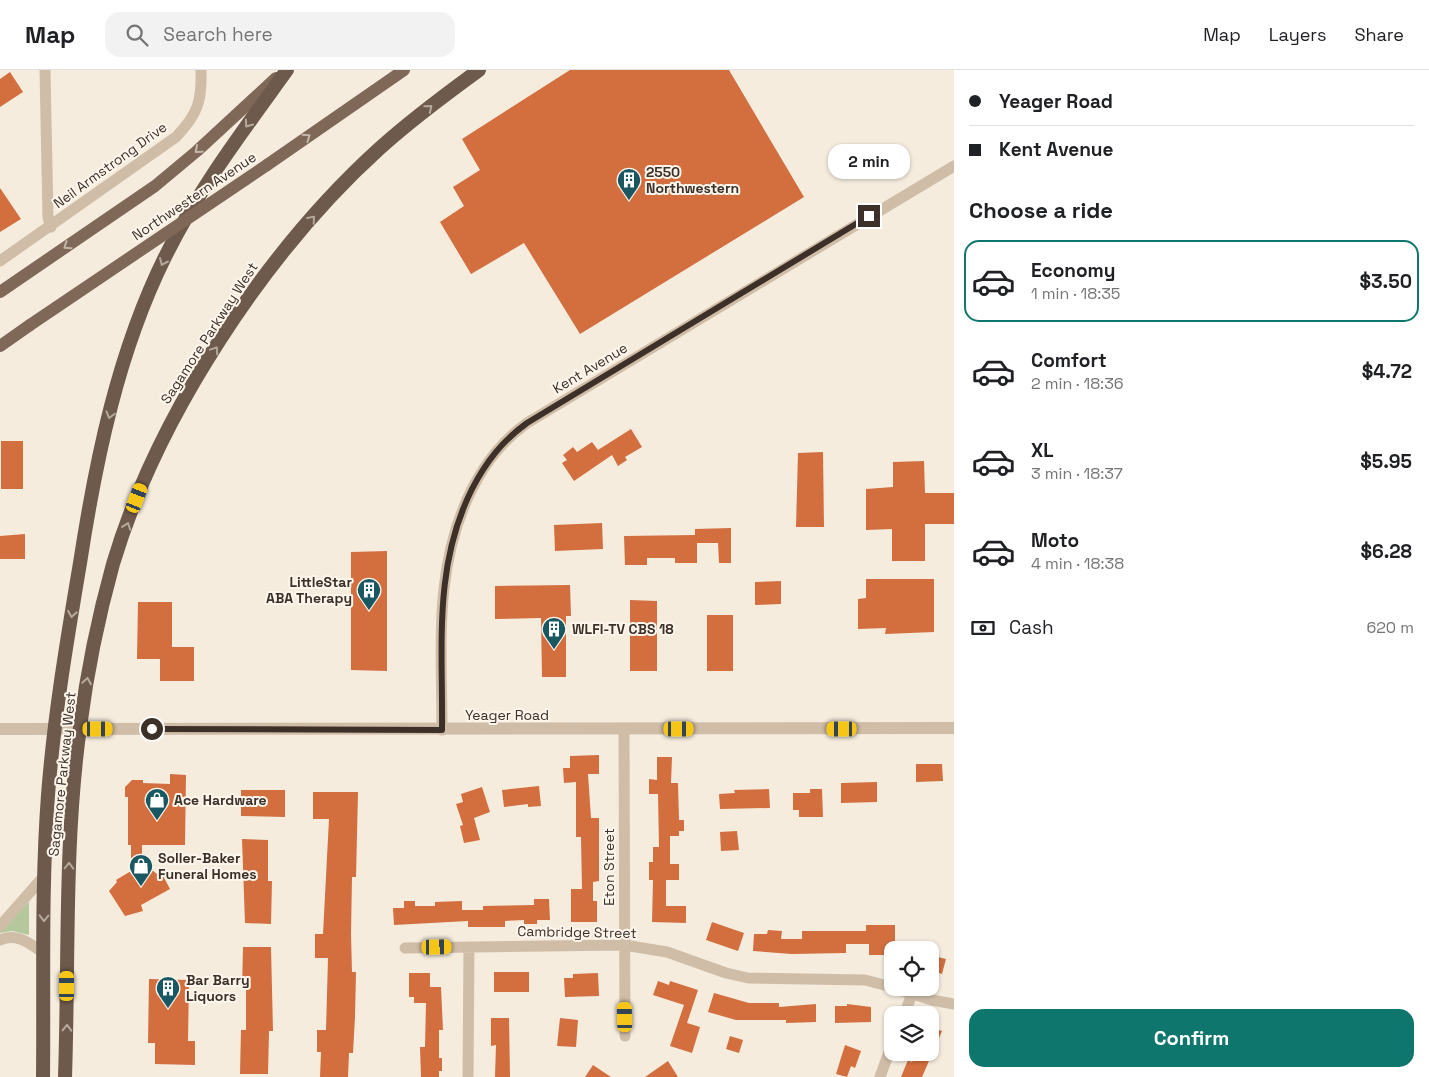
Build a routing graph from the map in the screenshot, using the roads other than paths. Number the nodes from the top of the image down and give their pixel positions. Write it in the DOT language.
graph roads {
  1 [pos="45,70"];
  2 [pos="201,70"];
  3 [pos="286,70"];
  4 [pos="404,70"];
  5 [pos="480,70"];
  6 [pos="954,166"];
  7 [pos="50,227"];
  8 [pos="0,261"];
  9 [pos="0,292"];
  10 [pos="0,346"];
  11 [pos="954,728"];
  12 [pos="0,729"];
  13 [pos="54,729"];
  14 [pos="80,729"];
  15 [pos="624,729"];
  16 [pos="442,730"];
  17 [pos="45,875"];
  18 [pos="0,926"];
  19 [pos="0,940"];
  20 [pos="624,945"];
  21 [pos="469,947"];
  22 [pos="406,948"];
  23 [pos="44,953"];
  24 [pos="884,985"];
  25 [pos="920,996"];
  26 [pos="954,1004"];
  27 [pos="625,1036"];
  28 [pos="886,1061"];
  29 [pos="43,1077"];
  30 [pos="65,1077"];
  31 [pos="468,1077"];
  32 [pos="880,1077"];
  1 -- 7 [label="street, Neil Armstrong Drive"];
  2 -- 7 [label="street, Neil Armstrong Drive"];
  3 -- 9 [label="main road, one-way"];
  3 -- 13 [label="highway, Sagamore Parkway West, one-way"];
  10 -- 4 [label="main road, Northwestern Avenue, one-way, bridge"];
  14 -- 5 [label="highway, Sagamore Parkway West, one-way"];
  6 -- 16 [label="street, Kent Avenue"];
  7 -- 8 [label="street, Neil Armstrong Drive"];
  11 -- 15 [label="street, Yeager Road"];
  12 -- 13 [label="street, Yeager Road"];
  13 -- 14 [label="street, Yeager Road"];
  13 -- 17 [label="highway, Sagamore Parkway West"];
  14 -- 16 [label="street, Yeager Road"];
  30 -- 14 [label="highway, Sagamore Parkway West, one-way"];
  15 -- 16 [label="street, Yeager Road"];
  15 -- 20 [label="street, Eton Street"];
  17 -- 18 [label="street"];
  17 -- 23 [label="highway, Sagamore Parkway West, one-way"];
  19 -- 23 [label="street"];
  20 -- 21 [label="street, Cambridge Street"];
  20 -- 24 [label="street, Cambridge Street"];
  20 -- 27 [label="street, Eton Street"];
  21 -- 22 [label="street, Cambridge Street"];
  21 -- 31 [label="street"];
  23 -- 29 [label="highway, Sagamore Parkway West"];
  25 -- 26 [label="street, Cambridge Street"];
  28 -- 32 [label="street"];
}
